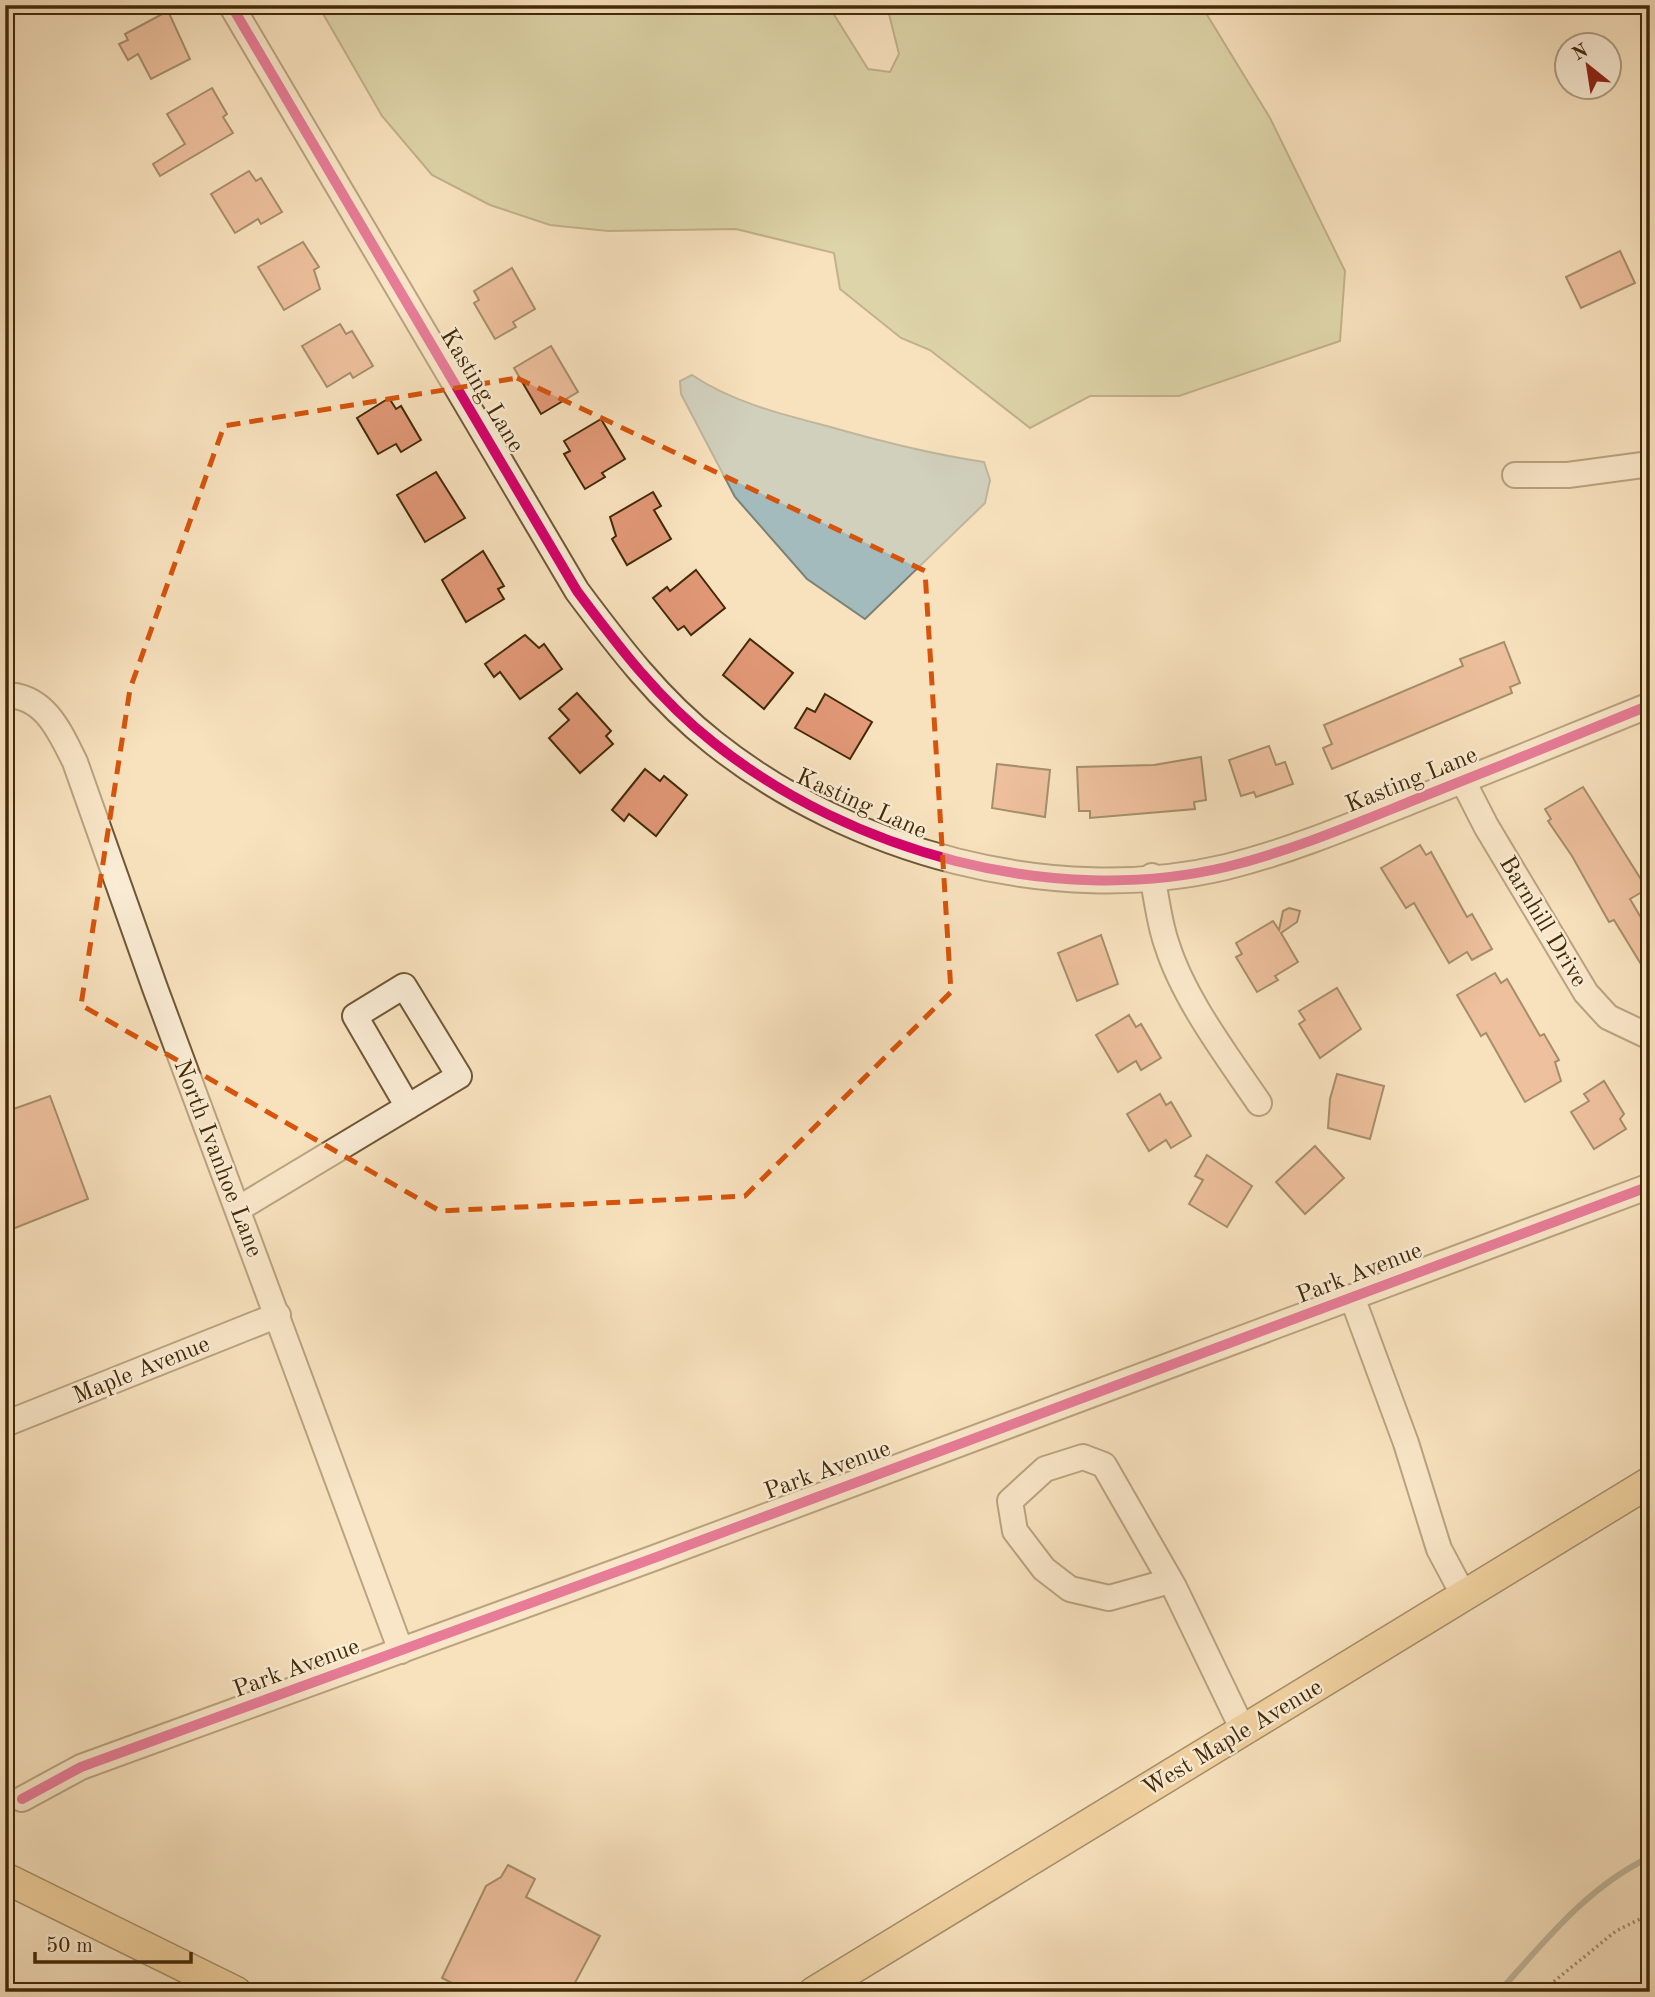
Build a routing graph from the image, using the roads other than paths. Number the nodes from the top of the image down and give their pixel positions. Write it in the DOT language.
graph roads {
  1 [pos="231,5"];
  2 [pos="1650,464"];
  3 [pos="1515,475"];
  4 [pos="5,695"];
  5 [pos="1650,705"];
  6 [pos="1462,781"];
  7 [pos="1152,876"];
  8 [pos="1650,1037"];
  9 [pos="1259,1103"];
  10 [pos="408,1107"];
  11 [pos="1650,1186"];
  12 [pos="238,1209"];
  13 [pos="1352,1297"];
  14 [pos="278,1315"];
  15 [pos="5,1424"];
  16 [pos="1650,1482"];
  17 [pos="1170,1581"];
  18 [pos="1464,1596"];
  19 [pos="401,1651"];
  20 [pos="1243,1730"];
  21 [pos="22,1799"];
  22 [pos="5,1878"];
  23 [pos="814,1991"];
  24 [pos="236,1992"];
  1 -- 7 [label="street, Kasting Lane"];
  2 -- 3 [label="street"];
  4 -- 12 [label="street, North Ivanhoe Lane"];
  5 -- 6 [label="street, Kasting Lane"];
  6 -- 7 [label="street, Kasting Lane"];
  6 -- 8 [label="street, Barnhill Drive"];
  7 -- 9 [label="street"];
  10 -- 10 [label="street"];
  10 -- 12 [label="street"];
  11 -- 13 [label="street, Park Avenue"];
  12 -- 14 [label="street, North Ivanhoe Lane"];
  13 -- 18 [label="street"];
  13 -- 19 [label="street, Park Avenue"];
  14 -- 15 [label="street, Maple Avenue"];
  14 -- 19 [label="street, North Ivanhoe Lane"];
  16 -- 18 [label="main road, West Maple Avenue"];
  17 -- 17 [label="street"];
  17 -- 20 [label="street"];
  18 -- 20 [label="main road, West Maple Avenue"];
  19 -- 21 [label="street, Park Avenue"];
  20 -- 23 [label="main road, West Maple Avenue"];
  22 -- 24 [label="main road"];
}
